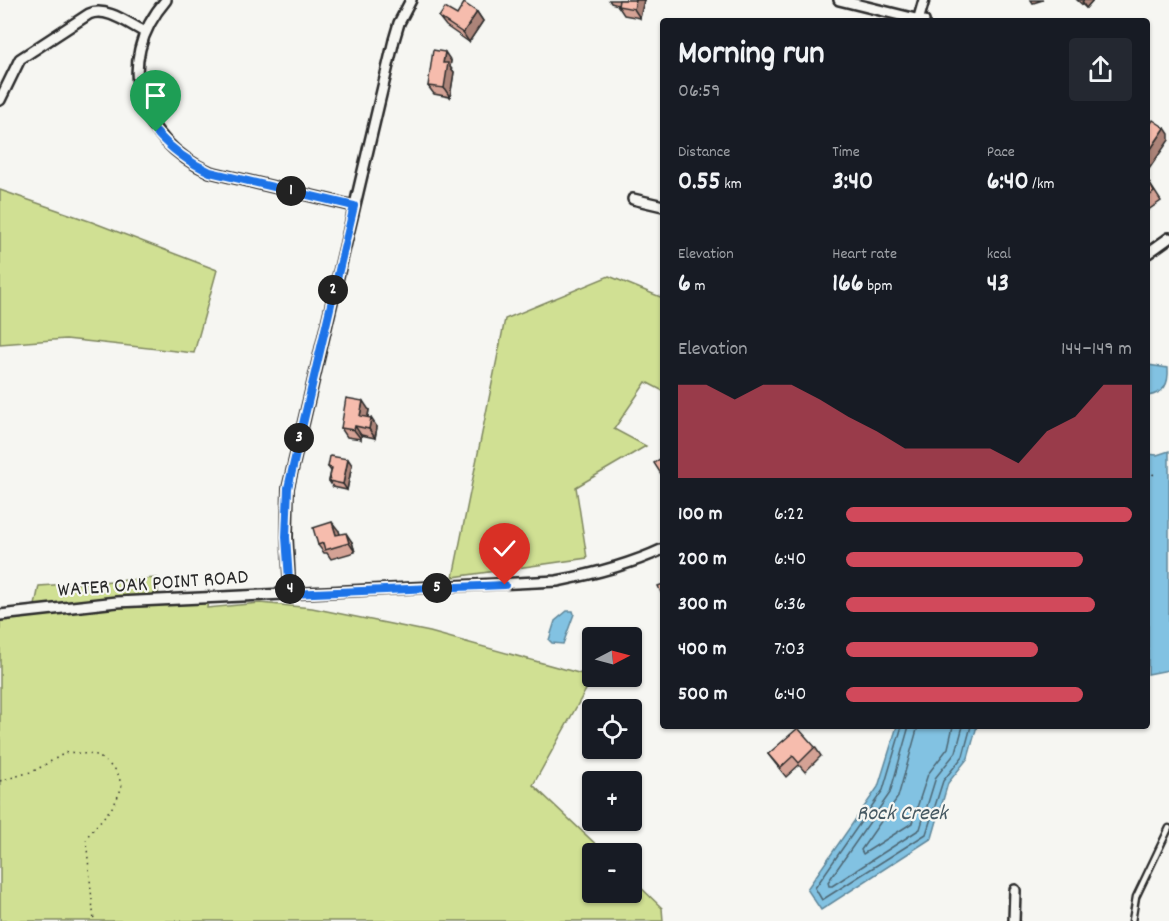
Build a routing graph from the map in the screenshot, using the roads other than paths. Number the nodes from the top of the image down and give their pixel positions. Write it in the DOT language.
graph roads {
  1 [pos="166,0"];
  2 [pos="411,0"];
  3 [pos="839,0"];
  4 [pos="924,0"];
  5 [pos="908,18"];
  6 [pos="921,18"];
  7 [pos="145,32"];
  8 [pos="0,100"];
  9 [pos="633,199"];
  10 [pos="660,205"];
  11 [pos="354,206"];
  12 [pos="1169,238"];
  13 [pos="1150,252"];
  14 [pos="660,550"];
  15 [pos="290,594"];
  16 [pos="0,615"];
  17 [pos="1169,828"];
  18 [pos="1015,890"];
  19 [pos="1014,921"];
  20 [pos="1132,921"];
  1 -- 7 [label="street"];
  2 -- 11 [label="street"];
  3 -- 5 [label="street"];
  4 -- 6 [label="street"];
  7 -- 8 [label="street"];
  7 -- 11 [label="street"];
  9 -- 10 [label="street"];
  11 -- 15 [label="street"];
  12 -- 13 [label="street"];
  14 -- 15 [label="street, WATER OAK POINT ROAD"];
  15 -- 16 [label="street, WATER OAK POINT ROAD"];
  17 -- 20 [label="lane"];
  18 -- 19 [label="street"];
}
